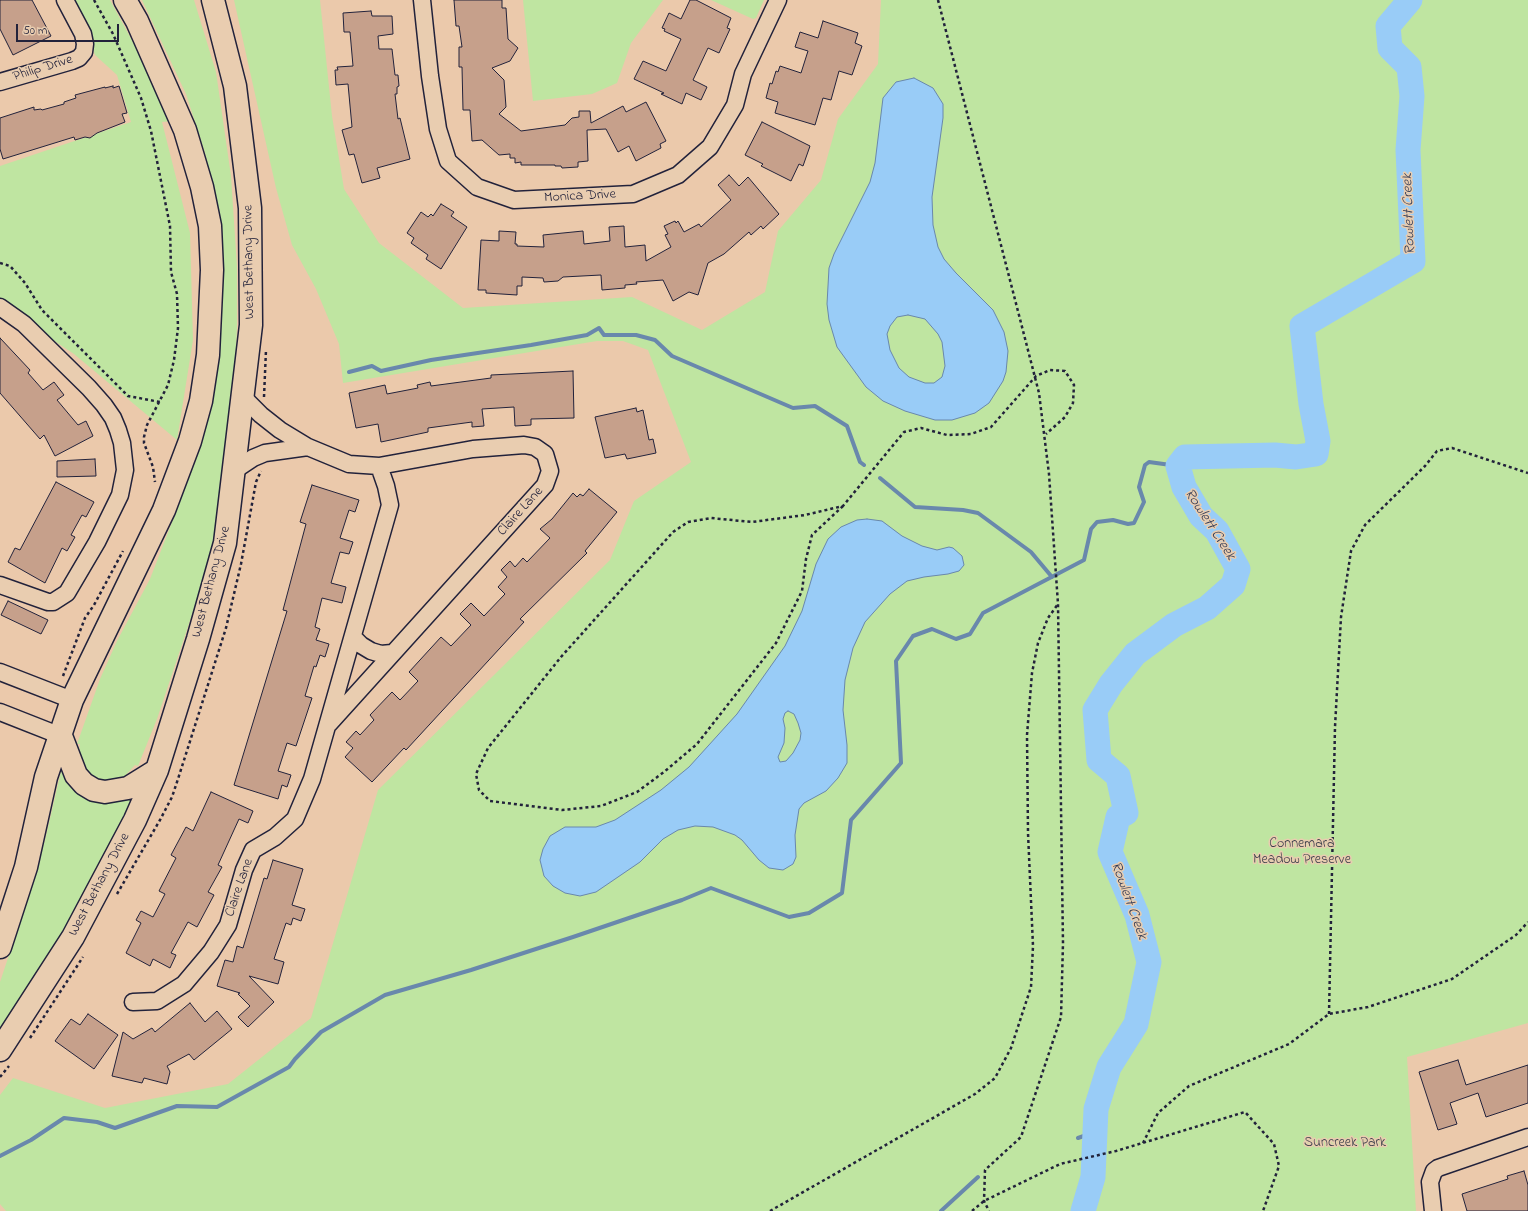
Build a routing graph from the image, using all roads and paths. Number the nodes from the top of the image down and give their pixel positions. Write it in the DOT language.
graph roads {
  1 [pos="65,0"];
  2 [pos="125,0"];
  3 [pos="213,0"];
  4 [pos="422,0"];
  5 [pos="778,0"];
  6 [pos="938,0"];
  7 [pos="0,82"];
  8 [pos="0,263"];
  9 [pos="0,307"];
  10 [pos="265,343"];
  11 [pos="1036,376"];
  12 [pos="243,397"];
  13 [pos="160,402"];
  14 [pos="267,420"];
  15 [pos="1046,434"];
  16 [pos="308,447"];
  17 [pos="265,453"];
  18 [pos="379,466"];
  19 [pos="235,470"];
  20 [pos="1528,473"];
  21 [pos="843,506"];
  22 [pos="0,585"];
  23 [pos="1058,604"];
  24 [pos="353,637"];
  25 [pos="392,654"];
  26 [pos="0,672"];
  27 [pos="72,700"];
  28 [pos="0,712"];
  29 [pos="329,724"];
  30 [pos="61,736"];
  31 [pos="157,770"];
  32 [pos="115,899"];
  33 [pos="1528,922"];
  34 [pos="0,947"];
  35 [pos="85,953"];
  36 [pos="133,1002"];
  37 [pos="1329,1014"];
  38 [pos="29,1040"];
  39 [pos="6,1056"];
  40 [pos="0,1077"];
  41 [pos="1528,1137"];
  42 [pos="1144,1143"];
  43 [pos="984,1201"];
  44 [pos="770,1211"];
  45 [pos="972,1211"];
  46 [pos="989,1211"];
  47 [pos="1263,1211"];
  48 [pos="1432,1211"];
  1 -- 7 [label="street, Philip Drive"];
  2 -- 27 [label="main road"];
  3 -- 12 [label="main road, West Bethany Drive"];
  4 -- 5 [label="street, Monica Drive"];
  6 -- 11 [label="path"];
  8 -- 13 [label="path"];
  9 -- 22 [label="street"];
  10 -- 14 [label="path"];
  11 -- 15 [label="path"];
  11 -- 15 [label="path"];
  11 -- 21 [label="path"];
  12 -- 14 [label="street, Claire Lane"];
  12 -- 19 [label="main road, West Bethany Drive"];
  14 -- 16 [label="street, Claire Lane"];
  15 -- 23 [label="path"];
  16 -- 17 [label="street"];
  16 -- 18 [label="street, Claire Lane"];
  17 -- 19 [label="street"];
  17 -- 32 [label="path"];
  18 -- 24 [label="street, Claire Lane"];
  18 -- 25 [label="street, Claire Lane"];
  19 -- 31 [label="main road, West Bethany Drive"];
  20 -- 37 [label="path"];
  21 -- 21 [label="path"];
  23 -- 43 [label="path"];
  23 -- 44 [label="path"];
  24 -- 25 [label="street"];
  24 -- 29 [label="street, Claire Lane"];
  25 -- 29 [label="street, Claire Lane"];
  26 -- 27 [label="street"];
  27 -- 30 [label="main road"];
  28 -- 30 [label="street"];
  29 -- 36 [label="street, Claire Lane"];
  30 -- 31 [label="main road"];
  30 -- 34 [label="main road"];
  31 -- 39 [label="main road, West Bethany Drive"];
  33 -- 37 [label="path"];
  35 -- 38 [label="path"];
  37 -- 42 [label="path"];
  39 -- 40 [label="path"];
  41 -- 48 [label="street"];
  42 -- 43 [label="path"];
  42 -- 47 [label="path"];
  43 -- 45 [label="path"];
  43 -- 46 [label="path"];
}
